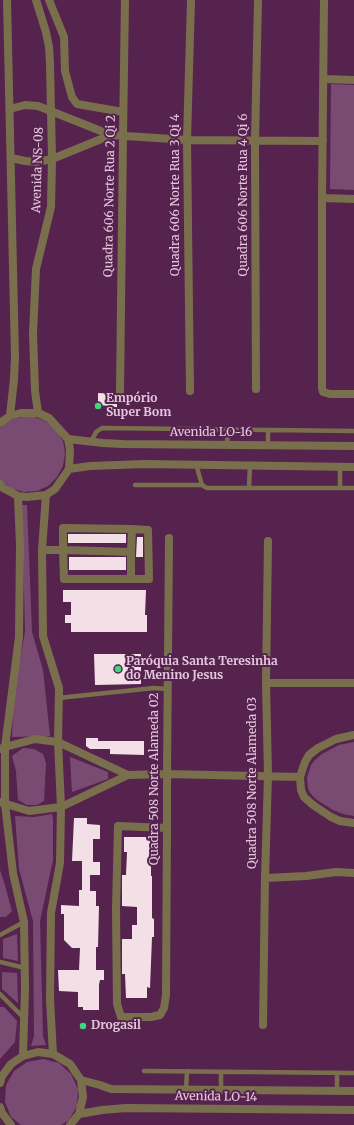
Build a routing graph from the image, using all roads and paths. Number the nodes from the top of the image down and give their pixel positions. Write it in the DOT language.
graph roads {
  1 [pos="7,0"];
  2 [pos="36,0"];
  3 [pos="49,0"];
  4 [pos="125,0"];
  5 [pos="191,0"];
  6 [pos="258,0"];
  7 [pos="324,0"];
  8 [pos="324,79"];
  9 [pos="354,80"];
  10 [pos="10,110"];
  11 [pos="51,111"];
  12 [pos="123,112"];
  13 [pos="110,135"];
  14 [pos="123,136"];
  15 [pos="187,140"];
  16 [pos="255,140"];
  17 [pos="323,141"];
  18 [pos="11,158"];
  19 [pos="52,159"];
  20 [pos="322,198"];
  21 [pos="354,199"];
  22 [pos="256,389"];
  23 [pos="190,391"];
  24 [pos="120,392"];
  25 [pos="354,394"];
  26 [pos="38,414"];
  27 [pos="10,416"];
  28 [pos="0,423"];
  29 [pos="228,430"];
  30 [pos="268,430"];
  31 [pos="354,431"];
  32 [pos="68,439"];
  33 [pos="91,442"];
  34 [pos="228,445"];
  35 [pos="268,445"];
  36 [pos="354,446"];
  37 [pos="196,464"];
  38 [pos="250,465"];
  39 [pos="340,467"];
  40 [pos="354,467"];
  41 [pos="69,469"];
  42 [pos="0,484"];
  43 [pos="135,484"];
  44 [pos="202,485"];
  45 [pos="249,488"];
  46 [pos="340,488"];
  47 [pos="354,488"];
  48 [pos="46,495"];
  49 [pos="18,496"];
  50 [pos="132,529"];
  51 [pos="169,538"];
  52 [pos="268,541"];
  53 [pos="42,550"];
  54 [pos="63,550"];
  55 [pos="131,552"];
  56 [pos="131,579"];
  57 [pos="354,682"];
  58 [pos="266,683"];
  59 [pos="167,689"];
  60 [pos="58,698"];
  61 [pos="354,735"];
  62 [pos="58,742"];
  63 [pos="2,748"];
  64 [pos="167,774"];
  65 [pos="128,775"];
  66 [pos="268,776"];
  67 [pos="300,777"];
  68 [pos="2,803"];
  69 [pos="61,807"];
  70 [pos="354,824"];
  71 [pos="167,828"];
  72 [pos="354,873"];
  73 [pos="265,878"];
  74 [pos="24,922"];
  75 [pos="0,935"];
  76 [pos="0,962"];
  77 [pos="25,968"];
  78 [pos="0,994"];
  79 [pos="24,1018"];
  80 [pos="264,1025"];
  81 [pos="53,1054"];
  82 [pos="23,1056"];
  83 [pos="144,1071"];
  84 [pos="187,1071"];
  85 [pos="221,1072"];
  86 [pos="337,1072"];
  87 [pos="354,1073"];
  88 [pos="1,1079"];
  89 [pos="81,1080"];
  90 [pos="186,1090"];
  91 [pos="221,1090"];
  92 [pos="337,1091"];
  93 [pos="354,1091"];
  94 [pos="1,1110"];
  95 [pos="354,1110"];
  96 [pos="79,1114"];
  97 [pos="11,1125"];
  98 [pos="70,1125"];
  1 -- 10 [label="street, Avenida NS-08"];
  2 -- 11 [label="street, Avenida NS-08"];
  3 -- 12 [label="street"];
  4 -- 12 [label="street, Quadra 606 Norte Rua 2 Qi 2"];
  5 -- 15 [label="street, Quadra 606 Norte Rua 3 Qi 4"];
  6 -- 16 [label="street, Quadra 606 Norte Rua 4 Qi 6"];
  7 -- 8 [label="street"];
  8 -- 9 [label="street"];
  8 -- 17 [label="street"];
  10 -- 11 [label="street"];
  10 -- 18 [label="street, Avenida NS-08"];
  11 -- 13 [label="street"];
  11 -- 19 [label="street, Avenida NS-08"];
  12 -- 14 [label="street, Quadra 606 Norte Rua 2 Qi 2"];
  13 -- 14 [label="street"];
  13 -- 19 [label="street"];
  14 -- 15 [label="street"];
  14 -- 24 [label="street, Quadra 606 Norte Rua 2 Qi 2"];
  15 -- 16 [label="street"];
  15 -- 23 [label="street, Quadra 606 Norte Rua 3 Qi 4"];
  16 -- 17 [label="street"];
  16 -- 22 [label="street, Quadra 606 Norte Rua 4 Qi 6"];
  17 -- 20 [label="street"];
  18 -- 19 [label="street"];
  18 -- 27 [label="street, Avenida NS-08"];
  19 -- 26 [label="street, Avenida NS-08"];
  20 -- 21 [label="street"];
  20 -- 25 [label="street"];
  26 -- 27 [label="street"];
  26 -- 32 [label="street"];
  27 -- 28 [label="street"];
  29 -- 30 [label="lane"];
  29 -- 33 [label="lane"];
  29 -- 34 [label="lane"];
  30 -- 31 [label="lane"];
  30 -- 35 [label="lane"];
  32 -- 33 [label="street, Avenida LO-16"];
  32 -- 41 [label="street"];
  33 -- 34 [label="street, Avenida LO-16"];
  34 -- 35 [label="street, Avenida LO-16"];
  35 -- 36 [label="street, Avenida LO-16"];
  37 -- 38 [label="street"];
  37 -- 41 [label="street"];
  37 -- 44 [label="lane"];
  38 -- 39 [label="street"];
  38 -- 45 [label="lane"];
  39 -- 40 [label="street"];
  39 -- 46 [label="lane"];
  41 -- 48 [label="street"];
  42 -- 49 [label="street"];
  43 -- 44 [label="lane"];
  44 -- 45 [label="lane"];
  45 -- 46 [label="lane"];
  46 -- 47 [label="lane"];
  48 -- 49 [label="street"];
  48 -- 53 [label="street"];
  49 -- 63 [label="street"];
  50 -- 54 [label="street"];
  50 -- 55 [label="street"];
  50 -- 56 [label="street"];
  51 -- 59 [label="street, Quadra 508 Norte Alameda 02"];
  52 -- 58 [label="street, Quadra 508 Norte Alameda 03"];
  53 -- 54 [label="street"];
  53 -- 60 [label="street"];
  54 -- 55 [label="street"];
  54 -- 56 [label="street"];
  55 -- 56 [label="street"];
  57 -- 58 [label="street"];
  58 -- 66 [label="street, Quadra 508 Norte Alameda 03"];
  59 -- 60 [label="lane"];
  59 -- 64 [label="street, Quadra 508 Norte Alameda 02"];
  60 -- 62 [label="street"];
  61 -- 67 [label="street"];
  62 -- 63 [label="street"];
  62 -- 65 [label="street"];
  62 -- 69 [label="street"];
  63 -- 68 [label="street"];
  64 -- 65 [label="street"];
  64 -- 66 [label="street"];
  64 -- 71 [label="street, Quadra 508 Norte Alameda 02"];
  65 -- 69 [label="street"];
  66 -- 67 [label="street"];
  66 -- 73 [label="street, Quadra 508 Norte Alameda 03"];
  67 -- 70 [label="street"];
  68 -- 69 [label="street"];
  68 -- 74 [label="street"];
  69 -- 81 [label="street"];
  71 -- 71 [label="street, Quadra 508 Norte Alameda 02"];
  72 -- 73 [label="street"];
  73 -- 80 [label="street, Quadra 508 Norte Alameda 03"];
  74 -- 75 [label="lane"];
  74 -- 77 [label="street"];
  76 -- 77 [label="lane"];
  77 -- 79 [label="street"];
  78 -- 79 [label="lane"];
  79 -- 82 [label="street"];
  81 -- 82 [label="street"];
  81 -- 89 [label="street"];
  82 -- 88 [label="street"];
  83 -- 84 [label="lane"];
  84 -- 85 [label="lane"];
  84 -- 90 [label="lane"];
  85 -- 86 [label="lane"];
  85 -- 91 [label="lane"];
  86 -- 87 [label="lane"];
  86 -- 92 [label="lane"];
  89 -- 90 [label="street, Avenida LO-14"];
  89 -- 96 [label="street"];
  90 -- 91 [label="street, Avenida LO-14"];
  91 -- 92 [label="street, Avenida LO-14"];
  92 -- 93 [label="street, Avenida LO-14"];
  94 -- 97 [label="street"];
  95 -- 96 [label="street, Avenida LO-14"];
  96 -- 98 [label="street"];
}
